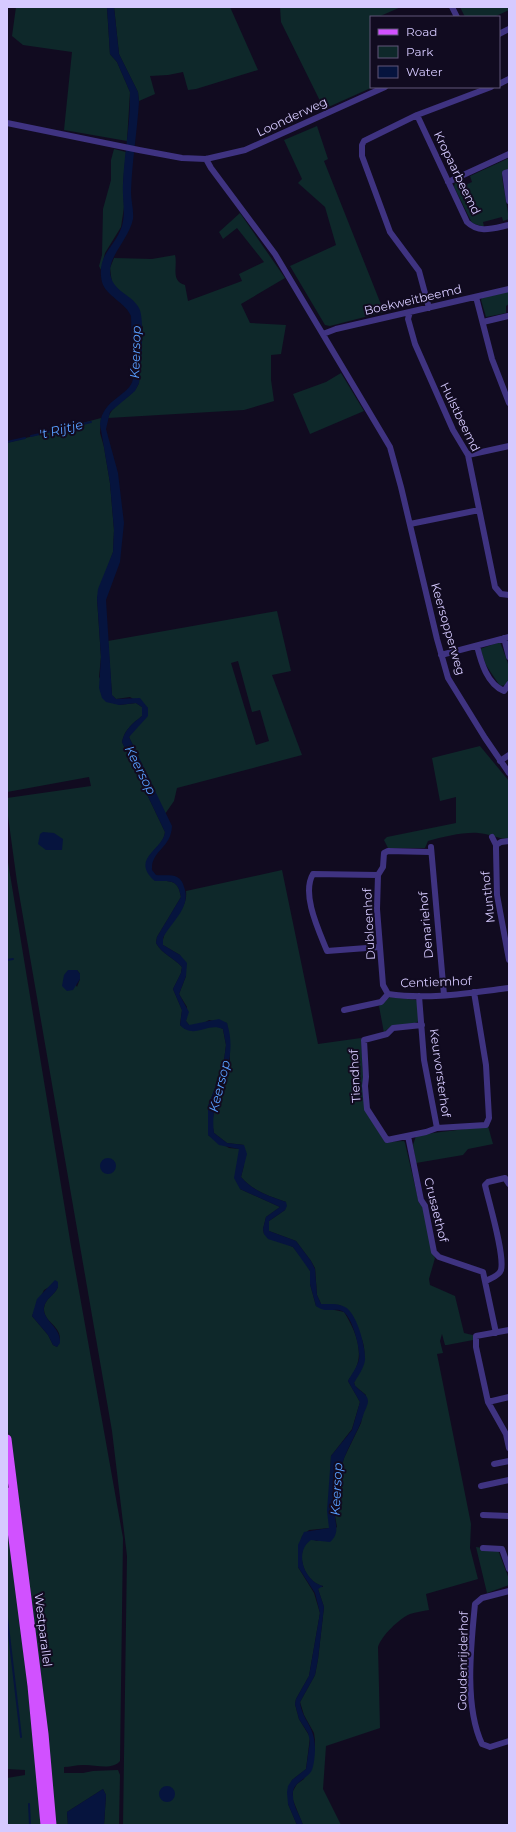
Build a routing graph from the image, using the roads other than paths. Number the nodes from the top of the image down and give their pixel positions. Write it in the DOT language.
graph roads {
  1 [pos="452,7"];
  2 [pos="456,16"];
  3 [pos="509,29"];
  4 [pos="500,34"];
  5 [pos="509,79"];
  6 [pos="500,84"];
  7 [pos="382,88"];
  8 [pos="488,88"];
  9 [pos="417,116"];
  10 [pos="7,124"];
  11 [pos="509,154"];
  12 [pos="206,159"];
  13 [pos="509,172"];
  14 [pos="448,182"];
  15 [pos="509,201"];
  16 [pos="509,225"];
  17 [pos="509,289"];
  18 [pos="476,297"];
  19 [pos="429,308"];
  20 [pos="410,312"];
  21 [pos="508,316"];
  22 [pos="483,322"];
  23 [pos="323,334"];
  24 [pos="509,403"];
  25 [pos="509,446"];
  26 [pos="468,455"];
  27 [pos="479,510"];
  28 [pos="410,524"];
  29 [pos="509,595"];
  30 [pos="507,637"];
  31 [pos="477,646"];
  32 [pos="441,655"];
  33 [pos="509,657"];
  34 [pos="509,684"];
  35 [pos="509,755"];
  36 [pos="500,761"];
  37 [pos="509,773"];
  38 [pos="492,837"];
  39 [pos="509,841"];
  40 [pos="496,845"];
  41 [pos="431,849"];
  42 [pos="378,875"];
  43 [pos="380,947"];
  44 [pos="509,960"];
  45 [pos="509,988"];
  46 [pos="474,992"];
  47 [pos="388,994"];
  48 [pos="444,995"];
  49 [pos="419,996"];
  50 [pos="344,1010"];
  51 [pos="422,1025"];
  52 [pos="437,1128"];
  53 [pos="408,1136"];
  54 [pos="509,1184"];
  55 [pos="486,1281"];
  56 [pos="509,1330"];
  57 [pos="496,1333"];
  58 [pos="509,1397"];
  59 [pos="488,1402"];
  60 [pos="7,1439"];
  61 [pos="509,1448"];
  62 [pos="509,1461"];
  63 [pos="494,1464"];
  64 [pos="509,1480"];
  65 [pos="481,1486"];
  66 [pos="7,1492"];
  67 [pos="483,1515"];
  68 [pos="509,1516"];
  69 [pos="483,1548"];
  70 [pos="509,1569"];
  71 [pos="509,1591"];
  72 [pos="509,1741"];
  73 [pos="45,1825"];
  74 [pos="52,1825"];
  1 -- 2 [label="street"];
  3 -- 4 [label="street"];
  5 -- 6 [label="street"];
  7 -- 12 [label="street, Loonderweg"];
  8 -- 9 [label="street"];
  9 -- 14 [label="street, Kropaarbeemd"];
  9 -- 19 [label="street"];
  10 -- 12 [label="street"];
  11 -- 14 [label="street"];
  12 -- 23 [label="street"];
  13 -- 15 [label="street"];
  14 -- 16 [label="street, Kropaarbeemd"];
  17 -- 18 [label="street, Boekweitbeemd"];
  18 -- 19 [label="street, Boekweitbeemd"];
  18 -- 22 [label="street"];
  19 -- 20 [label="street, Boekweitbeemd"];
  20 -- 23 [label="street, Boekweitbeemd"];
  20 -- 26 [label="street, Hulstbeemd"];
  21 -- 22 [label="street"];
  22 -- 24 [label="street"];
  23 -- 28 [label="street"];
  25 -- 26 [label="street"];
  26 -- 27 [label="street, Hulstbeemd"];
  27 -- 28 [label="street"];
  27 -- 29 [label="street, Hulstbeemd"];
  28 -- 32 [label="street, Keersopperweg"];
  30 -- 31 [label="street"];
  30 -- 33 [label="street"];
  31 -- 32 [label="street"];
  31 -- 34 [label="street"];
  32 -- 36 [label="street, Keersopperweg"];
  35 -- 36 [label="street"];
  36 -- 37 [label="street, Keersopperweg"];
  38 -- 40 [label="street"];
  39 -- 40 [label="street"];
  40 -- 44 [label="street, Munthof"];
  41 -- 42 [label="street, Dubloenhof"];
  41 -- 48 [label="street, Denariehof"];
  42 -- 43 [label="street, Dubloenhof"];
  42 -- 43 [label="street"];
  43 -- 47 [label="street, Dubloenhof"];
  45 -- 46 [label="street, Centiemhof"];
  46 -- 48 [label="street, Centiemhof"];
  46 -- 52 [label="street, Tiendhof"];
  47 -- 49 [label="street, Centiemhof"];
  47 -- 50 [label="street, Centiemhof"];
  48 -- 49 [label="street, Centiemhof"];
  49 -- 51 [label="street, Keurvorsterhof"];
  51 -- 52 [label="street, Keurvorsterhof"];
  51 -- 53 [label="street, Tiendhof"];
  52 -- 53 [label="street, Tiendhof"];
  53 -- 55 [label="street, Crusaethof"];
  54 -- 55 [label="street"];
  55 -- 57 [label="street"];
  56 -- 57 [label="street"];
  57 -- 59 [label="street"];
  58 -- 59 [label="street"];
  59 -- 61 [label="street"];
  60 -- 74 [label="main road, Westparallel"];
  62 -- 63 [label="street"];
  64 -- 65 [label="street"];
  66 -- 73 [label="main road, Westparallel"];
  67 -- 68 [label="street"];
  69 -- 70 [label="street"];
  71 -- 72 [label="street, Goudenrijderhof"];
}
